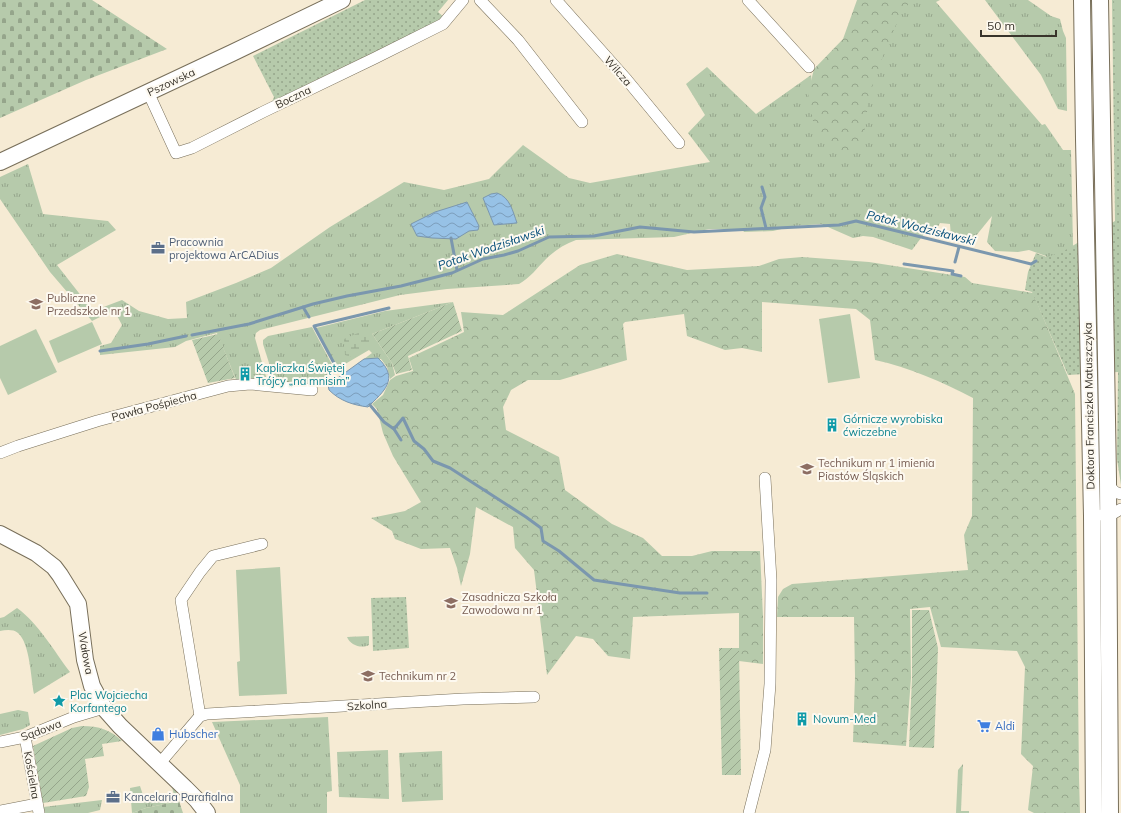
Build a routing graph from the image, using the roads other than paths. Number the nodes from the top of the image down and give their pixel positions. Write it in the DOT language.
graph roads {
  1 [pos="342,0"];
  2 [pos="463,0"];
  3 [pos="480,0"];
  4 [pos="556,0"];
  5 [pos="748,0"];
  6 [pos="1082,0"];
  7 [pos="1100,0"];
  8 [pos="809,67"];
  9 [pos="148,92"];
  10 [pos="582,122"];
  11 [pos="679,143"];
  12 [pos="0,162"];
  13 [pos="312,390"];
  14 [pos="0,453"];
  15 [pos="765,478"];
  16 [pos="1108,485"];
  17 [pos="1121,494"];
  18 [pos="1107,513"];
  19 [pos="0,534"];
  20 [pos="262,544"];
  21 [pos="534,697"];
  22 [pos="104,708"];
  23 [pos="200,716"];
  24 [pos="25,737"];
  25 [pos="0,742"];
  26 [pos="160,763"];
  27 [pos="38,808"];
  28 [pos="0,811"];
  29 [pos="207,813"];
  30 [pos="749,813"];
  31 [pos="1094,813"];
  32 [pos="1110,813"];
  1 -- 9 [label="main road, Pszowska"];
  2 -- 9 [label="street, Boczna"];
  3 -- 10 [label="street"];
  4 -- 11 [label="street, Wilcza"];
  5 -- 8 [label="street"];
  6 -- 18 [label="main road, Doktora Franciszka Matuszczyka"];
  7 -- 16 [label="main road, Doktora Franciszka Matuszczyka"];
  9 -- 12 [label="main road, Pszowska"];
  13 -- 14 [label="street, Pawła Pośpiecha"];
  15 -- 30 [label="street"];
  16 -- 17 [label="street"];
  16 -- 18 [label="main road, Doktora Franciszka Matuszczyka"];
  18 -- 31 [label="main road, Doktora Franciszka Matuszczyka"];
  18 -- 32 [label="main road, Doktora Franciszka Matuszczyka"];
  19 -- 22 [label="main road, Wałowa"];
  20 -- 23 [label="street"];
  21 -- 23 [label="street, Szkolna"];
  22 -- 24 [label="street, Sądowa"];
  22 -- 26 [label="main road, Wałowa"];
  23 -- 26 [label="street"];
  24 -- 25 [label="street, Sądowa"];
  24 -- 27 [label="street, Kościelna"];
  26 -- 29 [label="main road, Wałowa"];
  27 -- 28 [label="street"];
}
